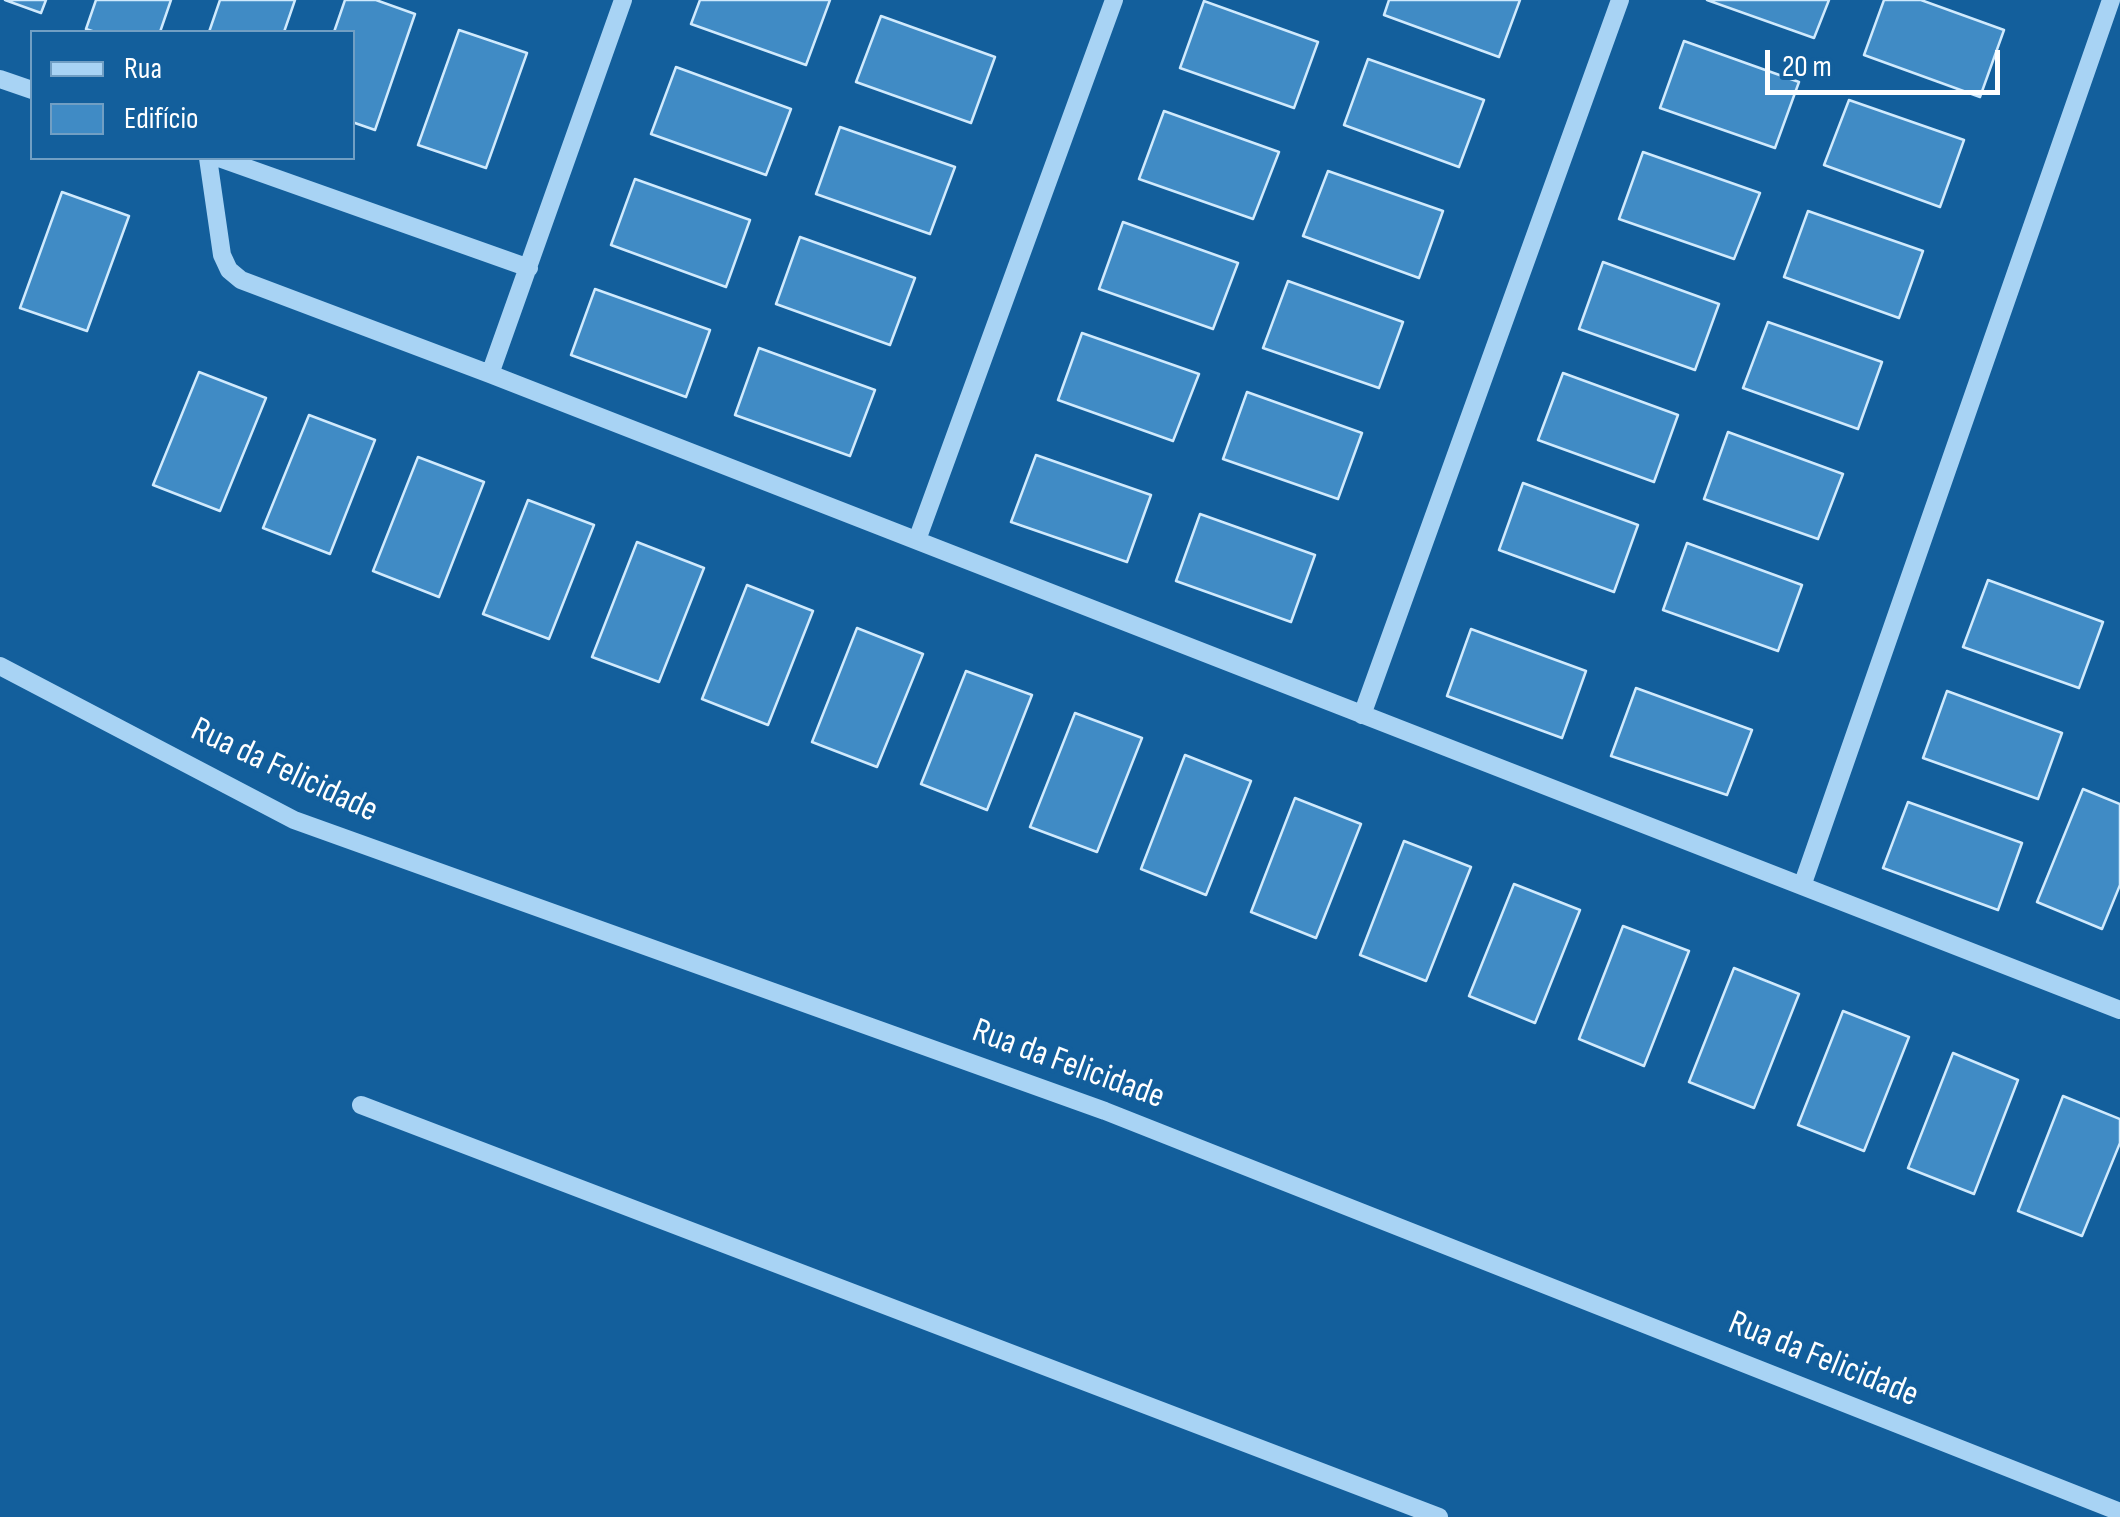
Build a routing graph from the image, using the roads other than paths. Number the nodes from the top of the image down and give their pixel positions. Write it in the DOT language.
graph roads {
  1 [pos="624,0"];
  2 [pos="1114,0"];
  3 [pos="1620,0"];
  4 [pos="2111,0"];
  5 [pos="0,79"];
  6 [pos="30,89"];
  7 [pos="208,160"];
  8 [pos="225,160"];
  9 [pos="529,268"];
  10 [pos="490,374"];
  11 [pos="917,540"];
  12 [pos="0,666"];
  13 [pos="1362,714"];
  14 [pos="1802,886"];
  15 [pos="2120,1010"];
  16 [pos="360,1105"];
  17 [pos="2120,1512"];
  18 [pos="1438,1517"];
  1 -- 9 [label="street"];
  2 -- 11 [label="street"];
  3 -- 13 [label="street"];
  4 -- 14 [label="street"];
  5 -- 6 [label="street"];
  7 -- 10 [label="street"];
  8 -- 9 [label="street"];
  9 -- 10 [label="street"];
  10 -- 11 [label="street"];
  11 -- 13 [label="street"];
  12 -- 17 [label="street, Rua da Felicidade"];
  13 -- 14 [label="street"];
  14 -- 15 [label="street"];
  16 -- 18 [label="street"];
}
